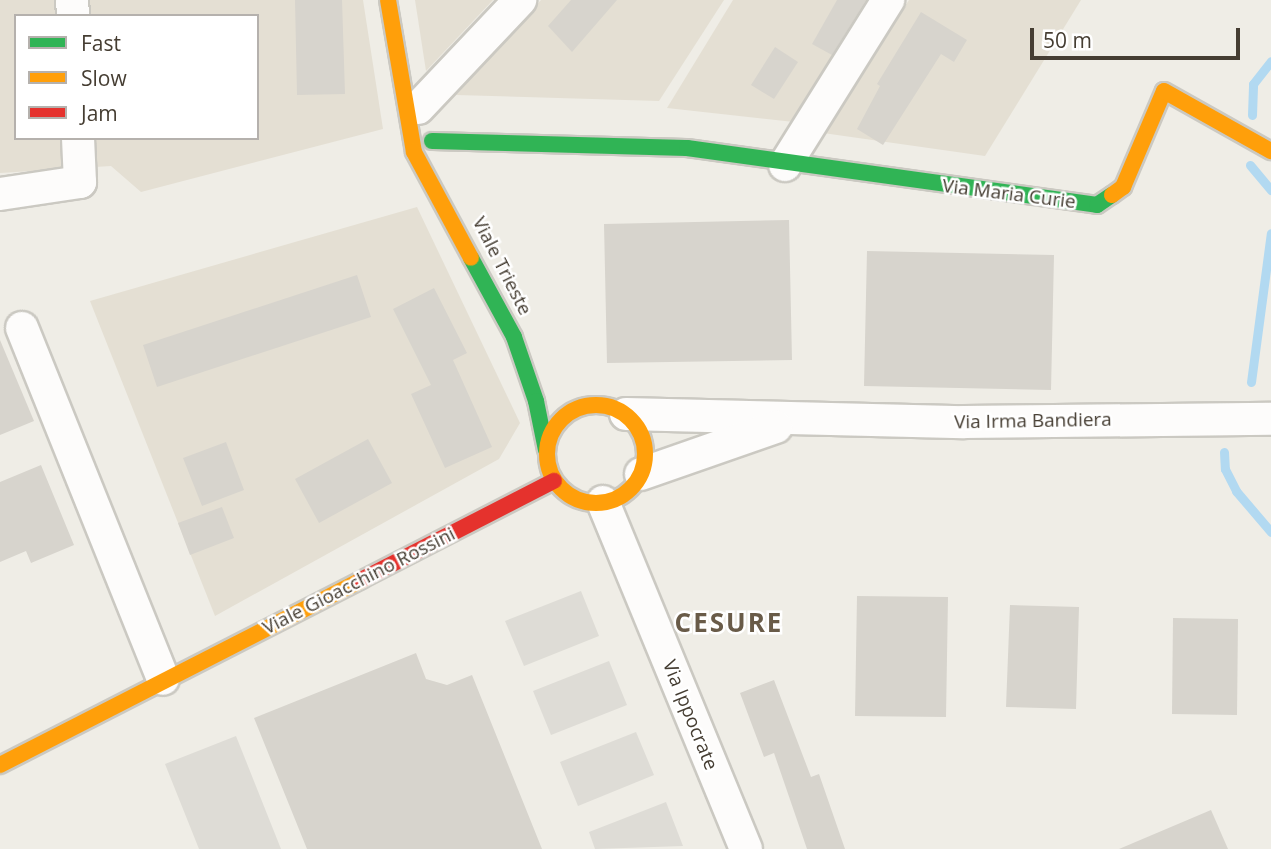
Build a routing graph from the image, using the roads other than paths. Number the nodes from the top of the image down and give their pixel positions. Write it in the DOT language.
graph roads {
  1 [pos="388,0"];
  2 [pos="520,0"];
  3 [pos="888,0"];
  4 [pos="398,72"];
  5 [pos="418,108"];
  6 [pos="78,140"];
  7 [pos="432,141"];
  8 [pos="1271,151"];
  9 [pos="785,165"];
  10 [pos="0,194"];
  11 [pos="452,215"];
  12 [pos="22,328"];
  13 [pos="514,337"];
  14 [pos="547,372"];
  15 [pos="566,389"];
  16 [pos="589,405"];
  17 [pos="626,414"];
  18 [pos="1271,419"];
  19 [pos="794,421"];
  20 [pos="546,450"];
  21 [pos="641,474"];
  22 [pos="554,481"];
  23 [pos="603,502"];
  24 [pos="163,679"];
  25 [pos="0,765"];
  26 [pos="747,849"];
  1 -- 4 [label="street"];
  2 -- 5 [label="street"];
  3 -- 9 [label="street"];
  4 -- 5 [label="street, Viale Trieste"];
  4 -- 11 [label="street, Viale Trieste"];
  5 -- 7 [label="street, Viale Trieste"];
  6 -- 10 [label="street"];
  7 -- 9 [label="street, Via Maria Curie"];
  7 -- 11 [label="street, Viale Trieste"];
  8 -- 9 [label="street, Via Maria Curie"];
  11 -- 13 [label="street, Viale Trieste"];
  12 -- 24 [label="street"];
  13 -- 14 [label="street, Viale Trieste"];
  13 -- 20 [label="street, Viale Trieste"];
  15 -- 16 [label="street"];
  16 -- 17 [label="street"];
  16 -- 20 [label="street"];
  17 -- 19 [label="street, Via Irma Bandiera"];
  17 -- 21 [label="street"];
  18 -- 19 [label="street, Via Irma Bandiera"];
  19 -- 21 [label="street, Via Irma Bandiera"];
  20 -- 22 [label="street"];
  21 -- 23 [label="street"];
  22 -- 23 [label="street"];
  22 -- 24 [label="street, Viale Gioacchino Rossini"];
  23 -- 26 [label="street, Via Ippocrate"];
  24 -- 25 [label="street, Viale Gioacchino Rossini"];
}
